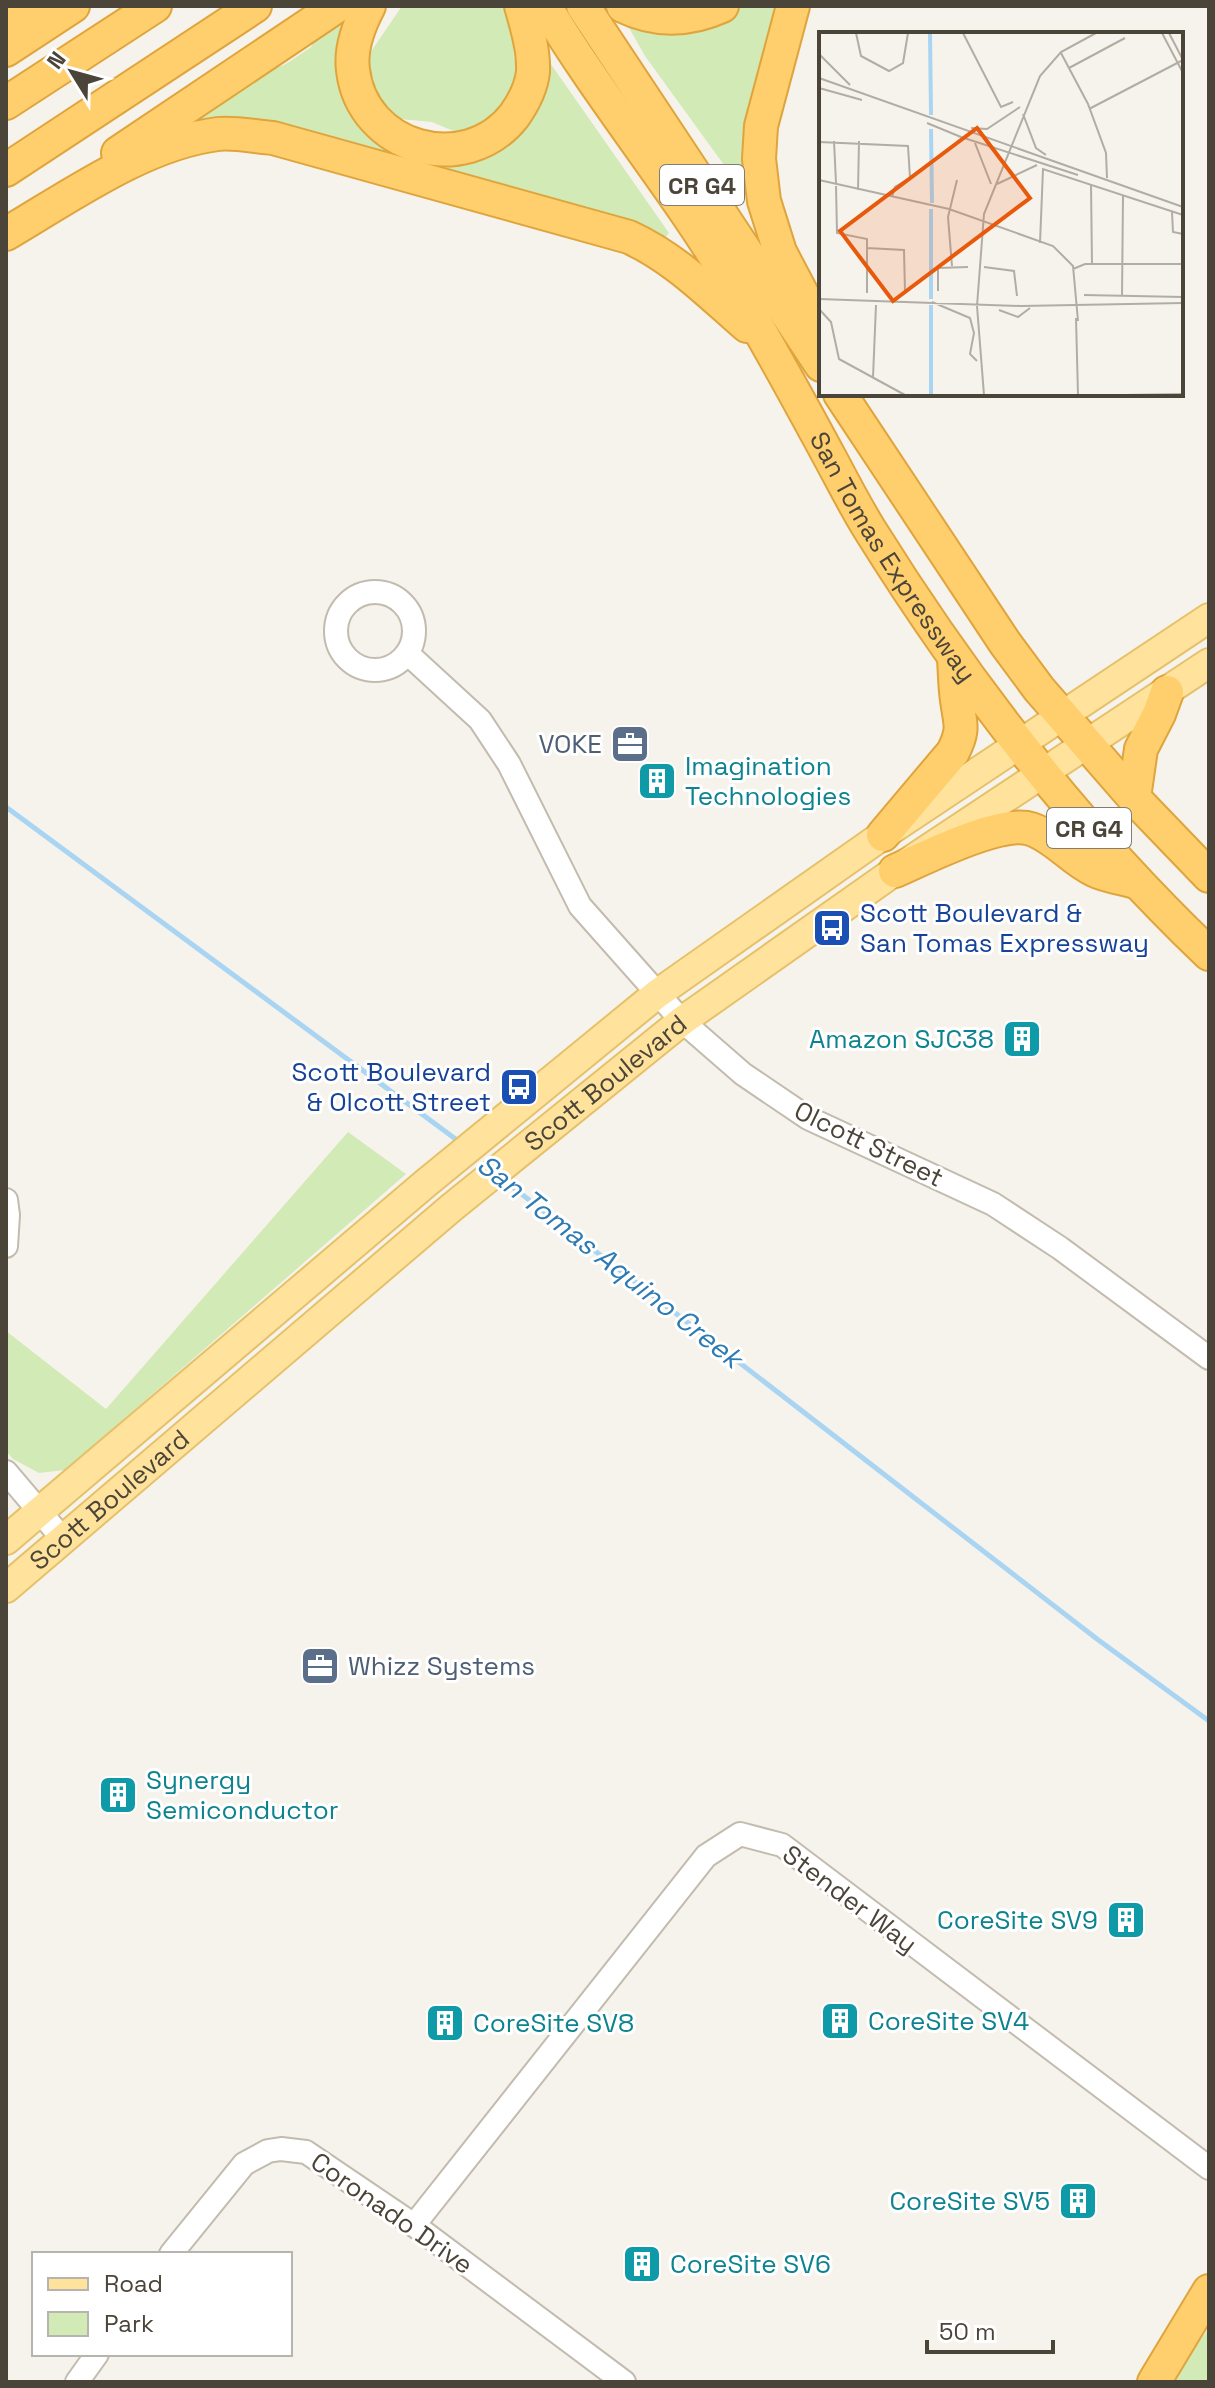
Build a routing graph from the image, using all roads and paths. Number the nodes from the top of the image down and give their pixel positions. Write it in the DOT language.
graph roads {
  1 [pos="27,6"];
  2 [pos="73,6"];
  3 [pos="155,6"];
  4 [pos="255,6"];
  5 [pos="337,6"];
  6 [pos="369,6"];
  7 [pos="521,6"];
  8 [pos="545,6"];
  9 [pos="583,6"];
  10 [pos="623,6"];
  11 [pos="722,6"];
  12 [pos="793,6"];
  13 [pos="6,25"];
  14 [pos="6,50"];
  15 [pos="6,103"];
  16 [pos="6,170"];
  17 [pos="6,231"];
  18 [pos="819,326"];
  19 [pos="769,346"];
  20 [pos="819,362"];
  21 [pos="841,396"];
  22 [pos="1209,618"];
  23 [pos="407,653"];
  24 [pos="954,659"];
  25 [pos="1209,663"];
  26 [pos="1167,692"];
  27 [pos="1061,716"];
  28 [pos="1019,743"];
  29 [pos="1087,743"];
  30 [pos="1043,773"];
  31 [pos="1134,798"];
  32 [pos="883,835"];
  33 [pos="895,871"];
  34 [pos="1209,876"];
  35 [pos="1136,882"];
  36 [pos="1209,954"];
  37 [pos="657,994"];
  38 [pos="682,1021"];
  39 [pos="6,1200"];
  40 [pos="6,1246"];
  41 [pos="1209,1358"];
  42 [pos="6,1472"];
  43 [pos="38,1512"];
  44 [pos="63,1539"];
  45 [pos="6,1540"];
  46 [pos="6,1588"];
  47 [pos="1209,2168"];
  48 [pos="414,2225"];
  49 [pos="173,2252"];
  50 [pos="1209,2291"];
  51 [pos="1209,2311"];
  52 [pos="96,2356"];
  53 [pos="77,2382"];
  54 [pos="624,2382"];
  55 [pos="1155,2382"];
  1 -- 13 [label="highway"];
  2 -- 14 [label="highway"];
  3 -- 15 [label="highway"];
  4 -- 16 [label="highway"];
  5 -- 17 [label="highway"];
  6 -- 7 [label="highway"];
  8 -- 19 [label="highway, San Tomas Expressway / CR G4"];
  9 -- 20 [label="highway, CR G4"];
  10 -- 11 [label="highway"];
  12 -- 18 [label="highway"];
  17 -- 19 [label="highway"];
  19 -- 24 [label="highway, San Tomas Expressway / CR G4"];
  21 -- 27 [label="highway, San Tomas Expressway / CR G4"];
  22 -- 27 [label="main road, Scott Boulevard"];
  23 -- 37 [label="street, Olcott Street"];
  24 -- 28 [label="highway, San Tomas Expressway / CR G4"];
  24 -- 32 [label="highway"];
  25 -- 26 [label="main road, Scott Boulevard"];
  26 -- 29 [label="main road, Scott Boulevard"];
  26 -- 31 [label="highway"];
  27 -- 28 [label="main road, Scott Boulevard"];
  27 -- 29 [label="highway, San Tomas Expressway / CR G4"];
  28 -- 30 [label="highway, San Tomas Expressway / CR G4"];
  28 -- 32 [label="main road, Scott Boulevard"];
  29 -- 30 [label="main road, Scott Boulevard"];
  29 -- 31 [label="highway, San Tomas Expressway / CR G4"];
  30 -- 33 [label="main road, Scott Boulevard"];
  30 -- 35 [label="highway, San Tomas Expressway / CR G4"];
  31 -- 34 [label="highway, San Tomas Expressway / CR G4"];
  32 -- 37 [label="main road, Scott Boulevard"];
  33 -- 35 [label="highway"];
  33 -- 38 [label="main road, Scott Boulevard"];
  35 -- 36 [label="highway, San Tomas Expressway / CR G4"];
  37 -- 38 [label="street, Olcott Street"];
  37 -- 43 [label="main road, Scott Boulevard"];
  38 -- 41 [label="street, Olcott Street"];
  38 -- 44 [label="main road, Scott Boulevard"];
  39 -- 40 [label="street"];
  42 -- 43 [label="street"];
  43 -- 44 [label="street"];
  43 -- 45 [label="main road, Scott Boulevard"];
  44 -- 46 [label="main road, Scott Boulevard"];
  47 -- 48 [label="street, Stender Way"];
  48 -- 49 [label="street, Coronado Drive"];
  48 -- 54 [label="street, Coronado Drive"];
  50 -- 55 [label="highway"];
  51 -- 55 [label="highway"];
  52 -- 53 [label="street"];
}
